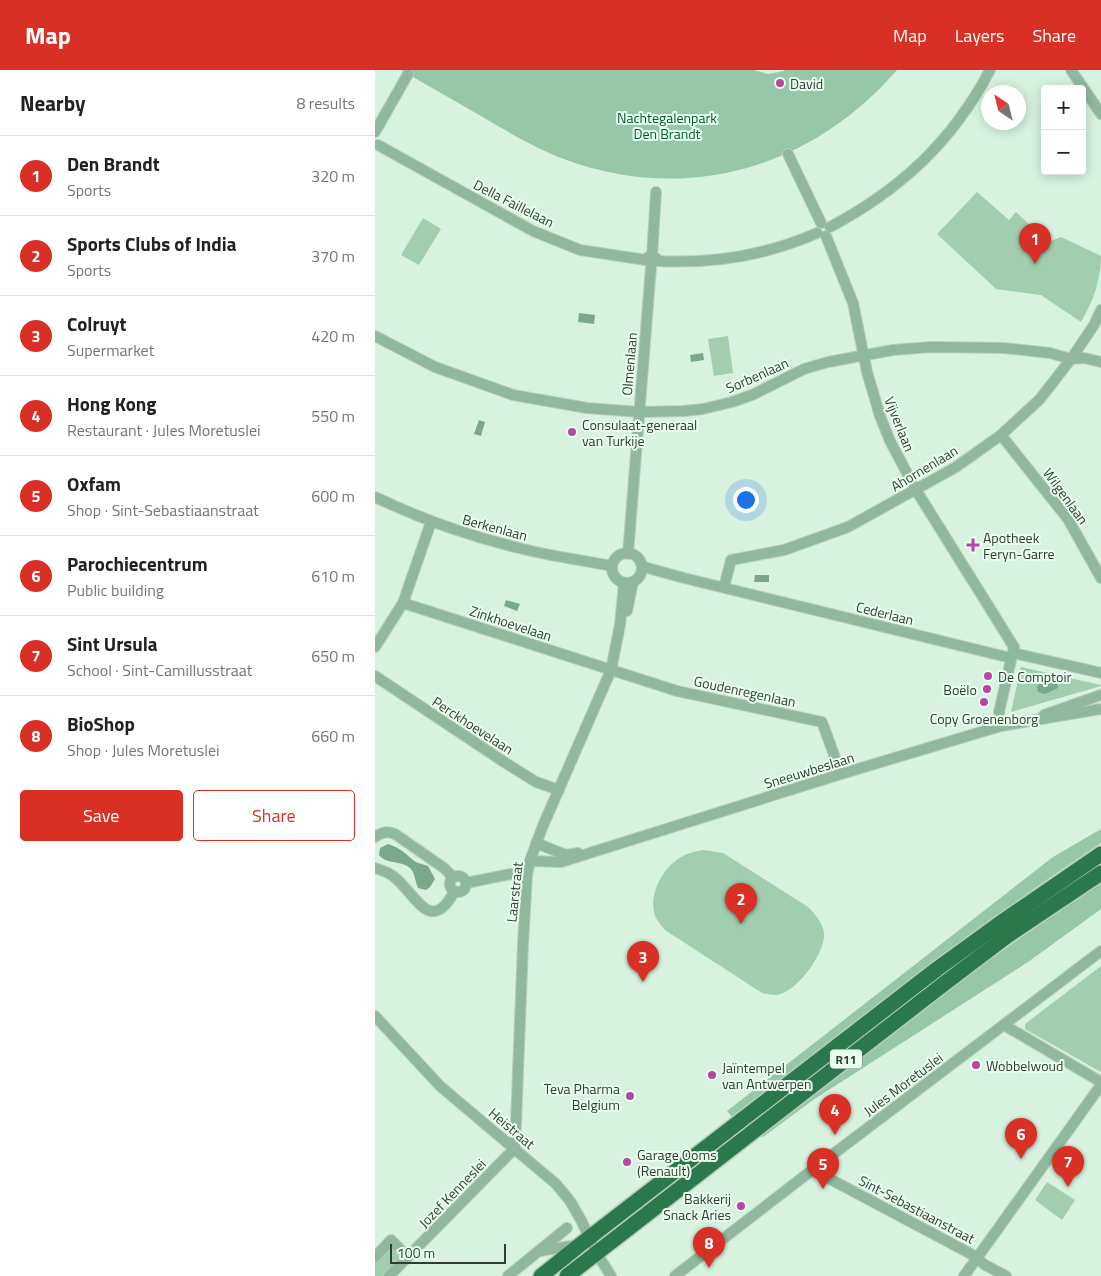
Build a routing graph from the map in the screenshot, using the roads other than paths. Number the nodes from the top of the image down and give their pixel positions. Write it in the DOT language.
graph roads {
  1 [pos="990,70"];
  2 [pos="1071,70"];
  3 [pos="408,74"];
  4 [pos="1101,114"];
  5 [pos="375,133"];
  6 [pos="377,146"];
  7 [pos="789,154"];
  8 [pos="657,192"];
  9 [pos="824,230"];
  10 [pos="651,261"];
  11 [pos="1101,310"];
  12 [pos="375,336"];
  13 [pos="864,355"];
  14 [pos="1071,359"];
  15 [pos="1101,362"];
  16 [pos="639,412"];
  17 [pos="1001,435"];
  18 [pos="916,490"];
  19 [pos="375,497"];
  20 [pos="431,522"];
  21 [pos="629,554"];
  22 [pos="641,563"];
  23 [pos="612,566"];
  24 [pos="641,574"];
  25 [pos="684,578"];
  26 [pos="1101,578"];
  27 [pos="629,582"];
  28 [pos="724,587"];
  29 [pos="403,603"];
  30 [pos="375,647"];
  31 [pos="1012,656"];
  32 [pos="611,670"];
  33 [pos="1101,673"];
  34 [pos="375,676"];
  35 [pos="1101,696"];
  36 [pos="1101,708"];
  37 [pos="1034,719"];
  38 [pos="1001,726"];
  39 [pos="841,774"];
  40 [pos="559,790"];
  41 [pos="375,837"];
  42 [pos="536,843"];
  43 [pos="594,852"];
  44 [pos="1101,854"];
  45 [pos="530,861"];
  46 [pos="375,868"];
  47 [pos="1101,872"];
  48 [pos="527,875"];
  49 [pos="453,877"];
  50 [pos="467,883"];
  51 [pos="455,892"];
  52 [pos="1101,951"];
  53 [pos="375,1016"];
  54 [pos="1004,1025"];
  55 [pos="1101,1084"];
  56 [pos="515,1148"];
  57 [pos="813,1170"];
  58 [pos="567,1228"];
  59 [pos="585,1240"];
  60 [pos="538,1252"];
  61 [pos="596,1252"];
  62 [pos="375,1257"];
  63 [pos="408,1257"];
  64 [pos="977,1257"];
  65 [pos="389,1276"];
  66 [pos="507,1276"];
  67 [pos="541,1276"];
  68 [pos="567,1276"];
  69 [pos="611,1276"];
  70 [pos="675,1276"];
  71 [pos="964,1276"];
  72 [pos="1006,1276"];
  1 -- 9 [label="street, Della Faillelaan"];
  2 -- 4 [label="street"];
  3 -- 5 [label="street"];
  5 -- 6 [label="street, Della Faillelaan"];
  6 -- 10 [label="street, Della Faillelaan"];
  7 -- 9 [label="street, Vijverlaan"];
  8 -- 10 [label="street, Olmenlaan"];
  9 -- 10 [label="street, Della Faillelaan"];
  9 -- 13 [label="street, Vijverlaan"];
  10 -- 16 [label="street, Olmenlaan"];
  11 -- 14 [label="street, Ahornenlaan"];
  12 -- 16 [label="street, Sorbenlaan"];
  13 -- 14 [label="street, Sorbenlaan"];
  13 -- 16 [label="street, Sorbenlaan"];
  13 -- 18 [label="street, Vijverlaan"];
  14 -- 15 [label="street, Sorbenlaan"];
  14 -- 17 [label="street, Ahornenlaan"];
  16 -- 21 [label="street, Olmenlaan"];
  17 -- 18 [label="street, Ahornenlaan"];
  17 -- 26 [label="street, Wilgenlaan"];
  18 -- 28 [label="street, Ahornenlaan"];
  18 -- 31 [label="street, Vijverlaan"];
  19 -- 20 [label="street, Berkenlaan"];
  20 -- 23 [label="street, Berkenlaan"];
  20 -- 29 [label="street"];
  21 -- 22 [label="street"];
  21 -- 23 [label="street"];
  22 -- 24 [label="street"];
  22 -- 25 [label="street, Cederlaan"];
  23 -- 27 [label="street"];
  24 -- 25 [label="street, Cederlaan"];
  24 -- 27 [label="street"];
  25 -- 28 [label="street, Cederlaan"];
  27 -- 32 [label="street, Laarstraat"];
  28 -- 31 [label="street, Cederlaan"];
  29 -- 30 [label="street"];
  29 -- 32 [label="street, Zinkhoevelaan"];
  31 -- 33 [label="street, Cederlaan"];
  31 -- 38 [label="street"];
  32 -- 39 [label="street, Goudenregenlaan"];
  32 -- 40 [label="street, Laarstraat"];
  34 -- 40 [label="street, Perckhoevelaan"];
  35 -- 37 [label="street, Sneeuwbeslaan"];
  36 -- 37 [label="street, Sneeuwbeslaan"];
  37 -- 38 [label="street, Sneeuwbeslaan"];
  38 -- 39 [label="street, Sneeuwbeslaan"];
  39 -- 43 [label="street, Sneeuwbeslaan"];
  40 -- 42 [label="street, Laarstraat"];
  41 -- 49 [label="street"];
  42 -- 43 [label="street, Sneeuwbeslaan"];
  42 -- 45 [label="street, Laarstraat"];
  43 -- 45 [label="street, Sneeuwbeslaan"];
  44 -- 59 [label="highway, R11"];
  45 -- 48 [label="street, Laarstraat"];
  46 -- 51 [label="street"];
  47 -- 61 [label="highway, R11"];
  48 -- 50 [label="street"];
  48 -- 56 [label="street, Laarstraat"];
  49 -- 50 [label="street"];
  49 -- 51 [label="street"];
  50 -- 51 [label="street"];
  52 -- 54 [label="street, Jules Moretuslei"];
  53 -- 56 [label="street, Heistraat"];
  54 -- 55 [label="street"];
  54 -- 57 [label="street, Jules Moretuslei"];
  55 -- 64 [label="street"];
  56 -- 59 [label="street, Heistraat"];
  56 -- 63 [label="street, Jozef Kenneslei"];
  57 -- 64 [label="street, Sint-Sebastiaanstraat"];
  57 -- 70 [label="street, Jules Moretuslei"];
  58 -- 60 [label="street"];
  59 -- 60 [label="street"];
  59 -- 61 [label="street, Heistraat"];
  59 -- 67 [label="highway, R11"];
  60 -- 66 [label="street"];
  61 -- 68 [label="highway, R11"];
  61 -- 69 [label="street, Heistraat"];
  62 -- 63 [label="street"];
  63 -- 65 [label="street, Jozef Kenneslei"];
  64 -- 71 [label="street"];
  64 -- 72 [label="street, Sint-Sebastiaanstraat"];
}
